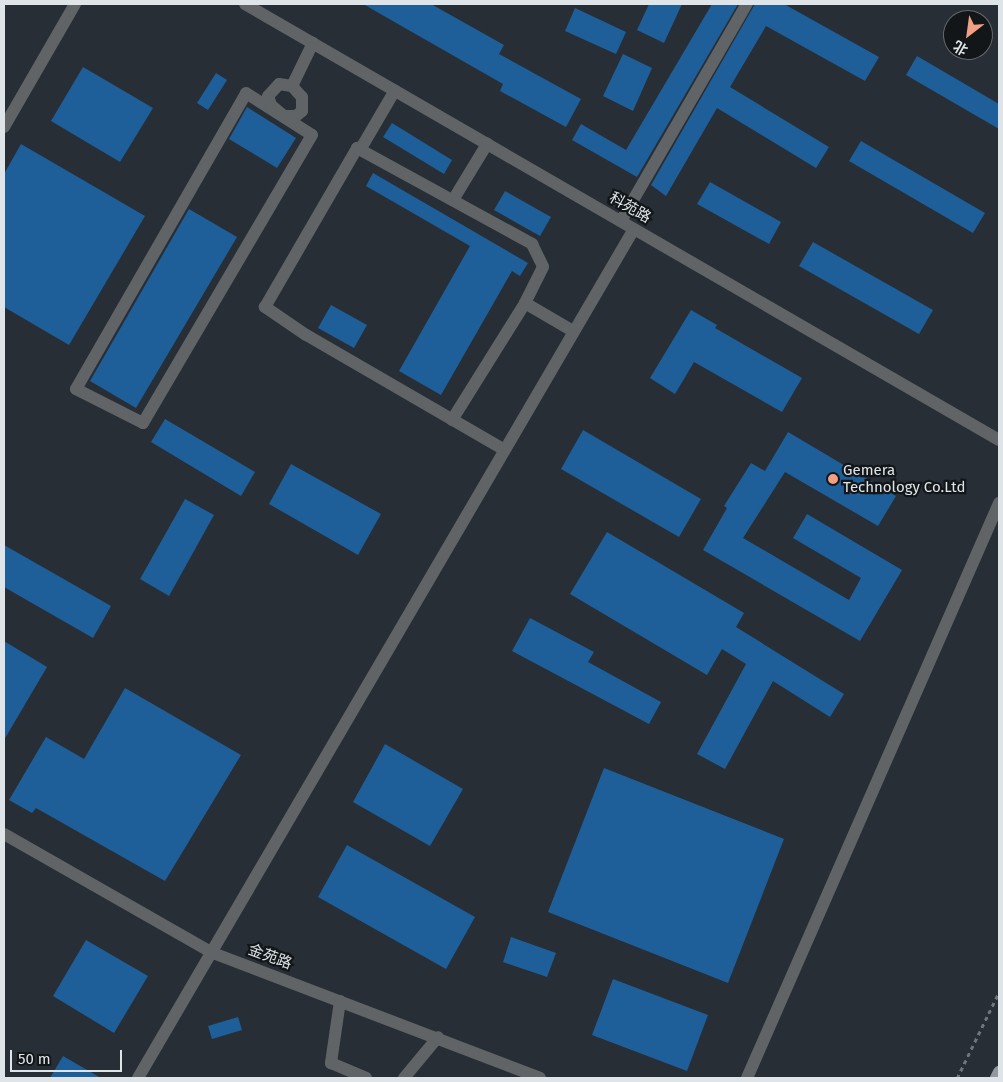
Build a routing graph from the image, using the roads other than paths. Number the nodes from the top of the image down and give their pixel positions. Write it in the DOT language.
graph roads {
  1 [pos="75,4"];
  2 [pos="245,4"];
  3 [pos="747,4"];
  4 [pos="313,43"];
  5 [pos="292,86"];
  6 [pos="395,90"];
  7 [pos="284,116"];
  8 [pos="4,127"];
  9 [pos="487,144"];
  10 [pos="360,150"];
  11 [pos="453,200"];
  12 [pos="621,221"];
  13 [pos="634,229"];
  14 [pos="525,304"];
  15 [pos="573,331"];
  16 [pos="452,420"];
  17 [pos="999,440"];
  18 [pos="503,449"];
  19 [pos="999,503"];
  20 [pos="4,834"];
  21 [pos="212,953"];
  22 [pos="340,1001"];
  23 [pos="438,1037"];
  24 [pos="999,1072"];
  25 [pos="138,1078"];
  26 [pos="366,1078"];
  27 [pos="404,1078"];
  28 [pos="540,1078"];
  29 [pos="747,1078"];
  30 [pos="996,1078"];
  1 -- 8 [label="street"];
  2 -- 4 [label="street, 科苑路"];
  3 -- 12 [label="street"];
  4 -- 5 [label="street"];
  4 -- 6 [label="street, 科苑路"];
  5 -- 7 [label="street"];
  5 -- 7 [label="street"];
  6 -- 9 [label="street, 科苑路"];
  6 -- 10 [label="street"];
  7 -- 7 [label="street"];
  9 -- 11 [label="street"];
  9 -- 12 [label="street, 科苑路"];
  10 -- 11 [label="street"];
  10 -- 16 [label="street"];
  11 -- 14 [label="street"];
  12 -- 13 [label="street, 科苑路"];
  13 -- 15 [label="street"];
  13 -- 17 [label="street, 科苑路"];
  14 -- 15 [label="street"];
  14 -- 16 [label="street"];
  15 -- 18 [label="street"];
  16 -- 18 [label="street"];
  18 -- 21 [label="street"];
  19 -- 29 [label="street"];
  20 -- 21 [label="street, 金苑路"];
  21 -- 22 [label="street, 金苑路"];
  21 -- 25 [label="street"];
  22 -- 23 [label="street, 金苑路"];
  22 -- 26 [label="street"];
  23 -- 27 [label="street"];
  23 -- 28 [label="street, 金苑路"];
  24 -- 30 [label="main road"];
}
